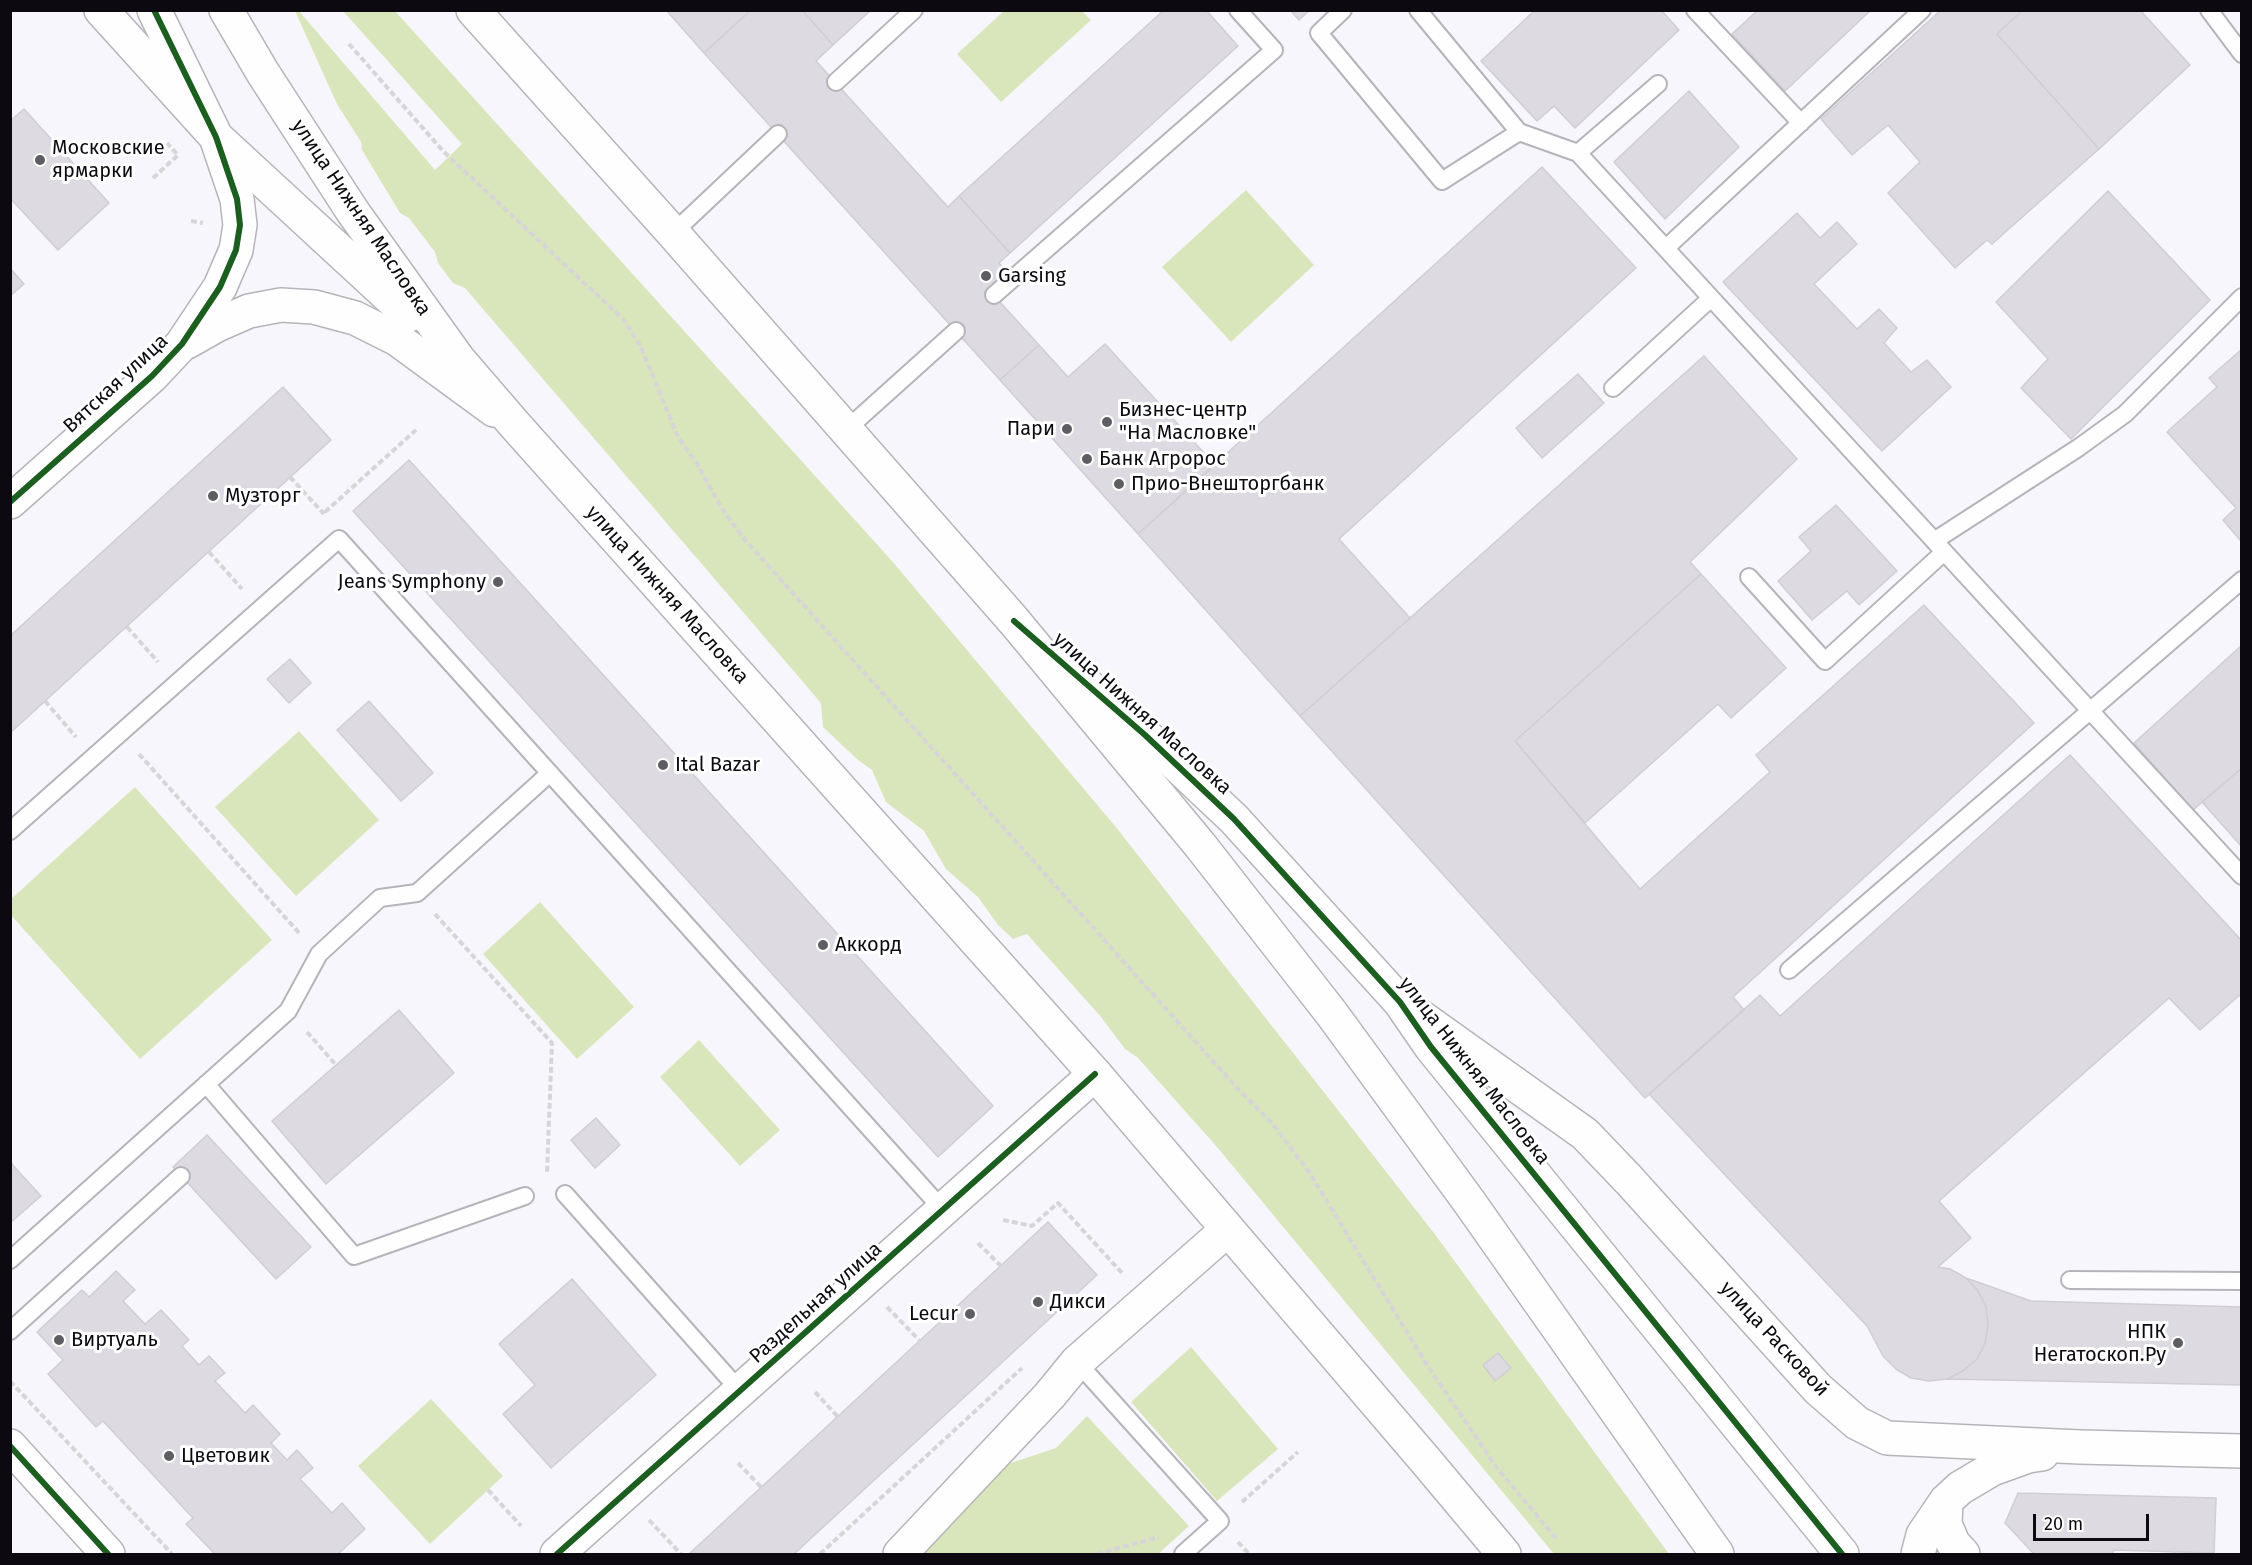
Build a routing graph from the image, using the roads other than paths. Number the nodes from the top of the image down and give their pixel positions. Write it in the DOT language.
graph roads {
  1 [pos="101,10"];
  2 [pos="154,10"];
  3 [pos="226,10"];
  4 [pos="473,10"];
  5 [pos="914,10"];
  6 [pos="1238,10"];
  7 [pos="1342,10"];
  8 [pos="1418,10"];
  9 [pos="1695,10"];
  10 [pos="1922,10"];
  11 [pos="2209,10"];
  12 [pos="2241,54"];
  13 [pos="836,82"];
  14 [pos="1658,84"];
  15 [pos="1801,123"];
  16 [pos="1519,132"];
  17 [pos="778,134"];
  18 [pos="216,137"];
  19 [pos="1578,153"];
  20 [pos="673,233"];
  21 [pos="1666,248"];
  22 [pos="994,295"];
  23 [pos="2241,297"];
  24 [pos="1711,298"];
  25 [pos="956,331"];
  26 [pos="182,344"];
  27 [pos="459,360"];
  28 [pos="1613,388"];
  29 [pos="515,425"];
  30 [pos="847,429"];
  31 [pos="10,502"];
  32 [pos="1939,546"];
  33 [pos="1749,577"];
  34 [pos="2241,580"];
  35 [pos="1014,621"];
  36 [pos="2091,711"];
  37 [pos="550,773"];
  38 [pos="10,831"];
  39 [pos="2241,876"];
  40 [pos="1789,970"];
  41 [pos="1400,1002"];
  42 [pos="1095,1074"];
  43 [pos="207,1084"];
  44 [pos="181,1176"];
  45 [pos="565,1194"];
  46 [pos="525,1196"];
  47 [pos="944,1211"];
  48 [pos="1227,1230"];
  49 [pos="10,1260"];
  50 [pos="2070,1280"];
  51 [pos="2241,1281"];
  52 [pos="10,1331"];
  53 [pos="1077,1362"];
  54 [pos="741,1392"];
  55 [pos="10,1446"];
  56 [pos="2080,1447"];
  57 [pos="2241,1452"];
  58 [pos="1946,1501"];
  59 [pos="108,1554"];
  60 [pos="557,1554"];
  61 [pos="900,1554"];
  62 [pos="1183,1554"];
  63 [pos="1504,1554"];
  64 [pos="1717,1554"];
  65 [pos="1842,1554"];
  66 [pos="1918,1554"];
  67 [pos="1963,1554"];
  1 -- 18 [label="street"];
  2 -- 18 [label="street"];
  3 -- 27 [label="street, улица Нижняя Масловка"];
  4 -- 20 [label="street, улица Нижняя Масловка"];
  5 -- 13 [label="lane"];
  6 -- 22 [label="lane"];
  7 -- 16 [label="lane"];
  8 -- 16 [label="lane"];
  9 -- 15 [label="lane"];
  10 -- 15 [label="lane"];
  11 -- 12 [label="lane"];
  14 -- 19 [label="lane"];
  15 -- 21 [label="lane"];
  16 -- 19 [label="lane"];
  17 -- 20 [label="lane"];
  18 -- 26 [label="street, Вятская улица"];
  18 -- 27 [label="street"];
  19 -- 21 [label="lane"];
  20 -- 30 [label="street, улица Нижняя Масловка"];
  21 -- 24 [label="lane"];
  23 -- 32 [label="lane"];
  24 -- 28 [label="lane"];
  24 -- 32 [label="lane"];
  25 -- 30 [label="lane"];
  26 -- 29 [label="street, Вятская улица"];
  26 -- 31 [label="street, Вятская улица"];
  27 -- 29 [label="street, улица Нижняя Масловка"];
  29 -- 42 [label="street, улица Нижняя Масловка"];
  30 -- 35 [label="street, улица Нижняя Масловка"];
  32 -- 33 [label="lane"];
  32 -- 36 [label="lane"];
  34 -- 36 [label="lane"];
  35 -- 41 [label="street, улица Нижняя Масловка"];
  35 -- 64 [label="street, улица Нижняя Масловка"];
  36 -- 39 [label="lane"];
  36 -- 40 [label="lane"];
  37 -- 38 [label="lane"];
  37 -- 43 [label="lane"];
  37 -- 47 [label="lane"];
  41 -- 56 [label="street, улица Расковой"];
  41 -- 65 [label="street, улица Нижняя Масловка"];
  42 -- 47 [label="street, Раздельная улица"];
  42 -- 48 [label="street, улица Нижняя Масловка"];
  43 -- 46 [label="lane"];
  43 -- 49 [label="lane"];
  44 -- 52 [label="lane"];
  45 -- 54 [label="lane"];
  47 -- 54 [label="street, Раздельная улица"];
  48 -- 53 [label="street"];
  48 -- 63 [label="street, улица Нижняя Масловка"];
  50 -- 51 [label="lane"];
  53 -- 61 [label="street"];
  53 -- 62 [label="lane"];
  54 -- 60 [label="street, Раздельная улица"];
  55 -- 59 [label="street"];
  56 -- 57 [label="street, улица Расковой"];
  56 -- 58 [label="street"];
  58 -- 66 [label="street"];
  58 -- 67 [label="street"];
}
